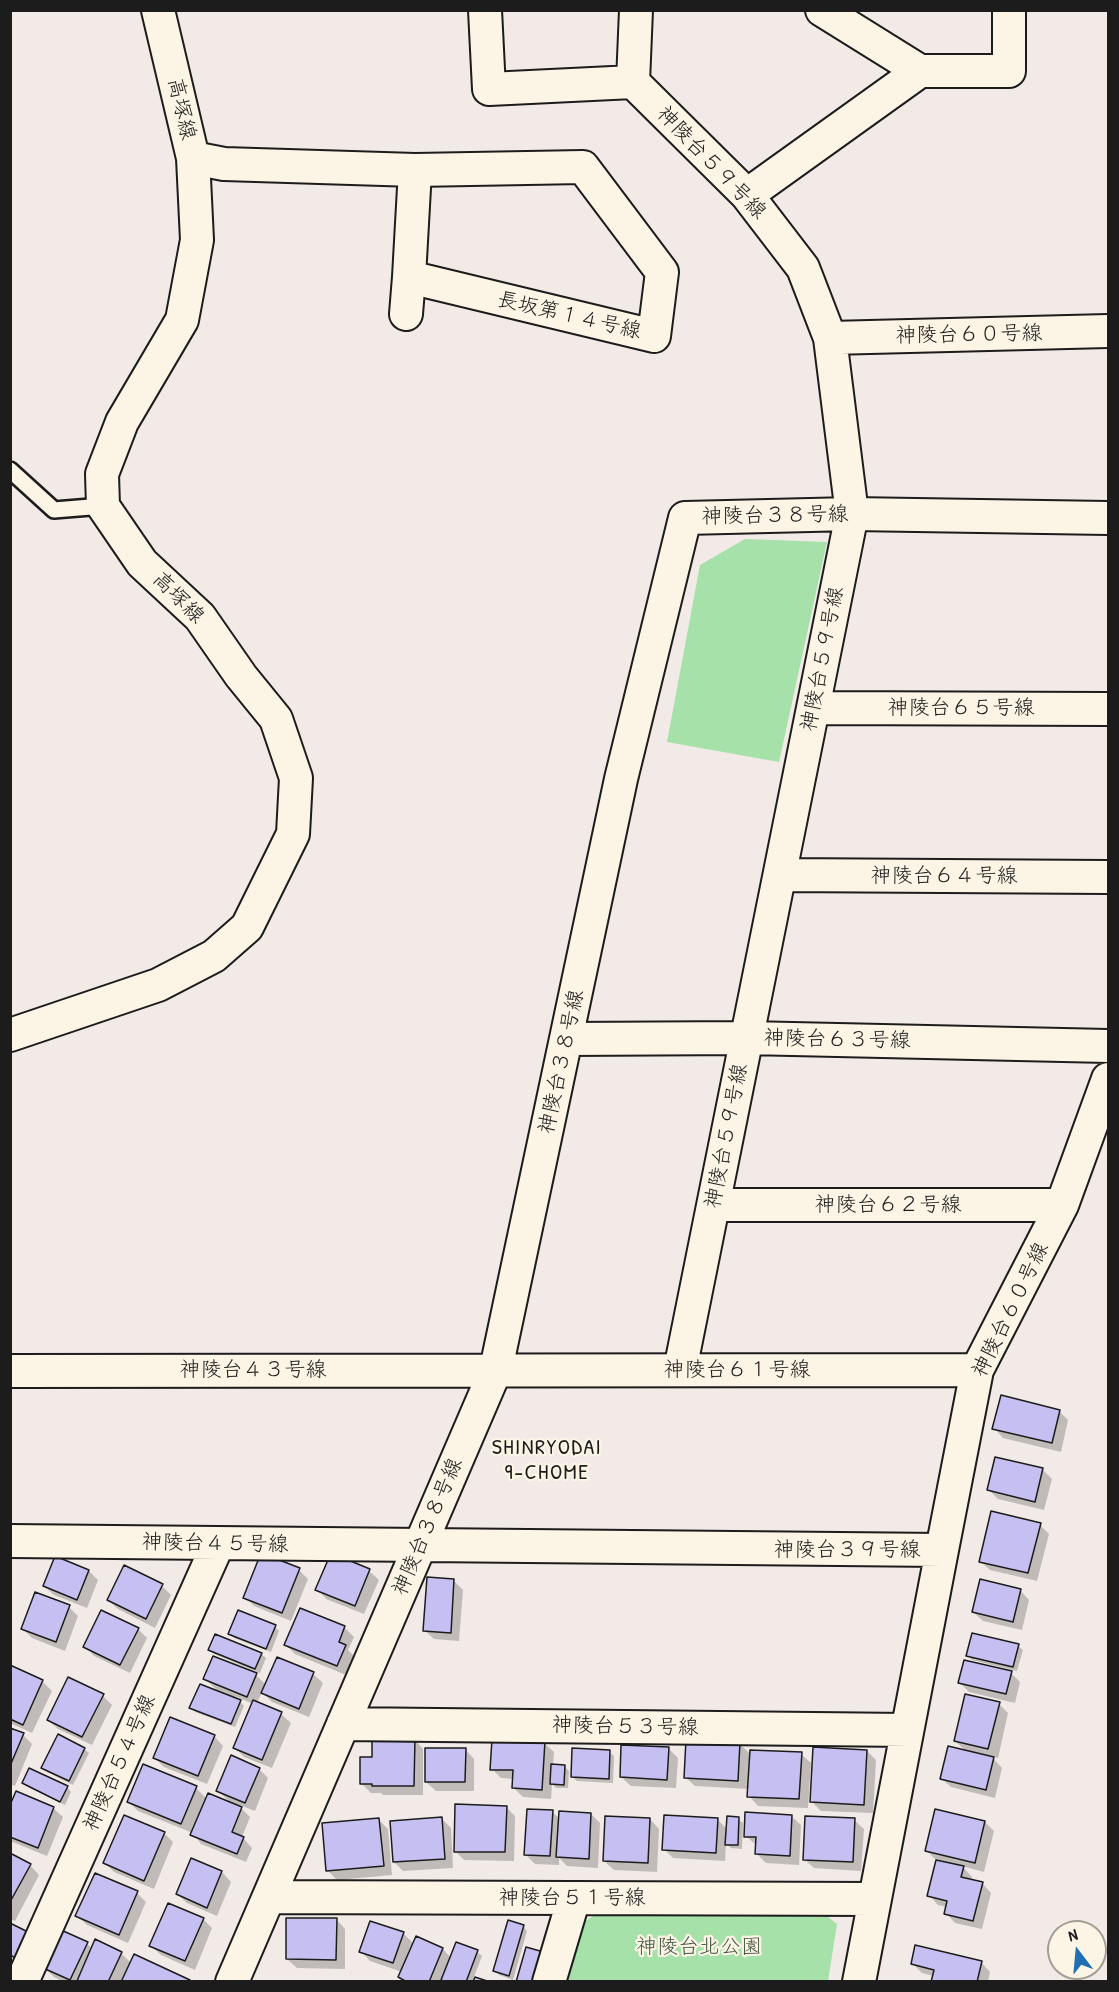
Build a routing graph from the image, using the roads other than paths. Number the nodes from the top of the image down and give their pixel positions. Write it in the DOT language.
graph roads {
  1 [pos="158,10"];
  2 [pos="485,10"];
  3 [pos="636,10"];
  4 [pos="822,10"];
  5 [pos="1008,10"];
  6 [pos="920,71"];
  7 [pos="633,82"];
  8 [pos="193,158"];
  9 [pos="415,170"];
  10 [pos="747,195"];
  11 [pos="409,277"];
  12 [pos="406,314"];
  13 [pos="1108,331"];
  14 [pos="830,338"];
  15 [pos="10,470"];
  16 [pos="103,506"];
  17 [pos="852,514"];
  18 [pos="1108,518"];
  19 [pos="813,708"];
  20 [pos="1108,709"];
  21 [pos="780,875"];
  22 [pos="1108,877"];
  23 [pos="10,1035"];
  24 [pos="747,1038"];
  25 [pos="566,1039"];
  26 [pos="1108,1046"];
  27 [pos="1108,1079"];
  28 [pos="714,1205"];
  29 [pos="1062,1205"];
  30 [pos="496,1369"];
  31 [pos="680,1370"];
  32 [pos="977,1370"];
  33 [pos="10,1371"];
  34 [pos="218,1544"];
  35 [pos="420,1546"];
  36 [pos="13,1547"];
  37 [pos="942,1550"];
  38 [pos="343,1724"];
  39 [pos="908,1730"];
  40 [pos="269,1897"];
  41 [pos="574,1898"];
  42 [pos="875,1899"];
  43 [pos="22,1982"];
  44 [pos="232,1982"];
  45 [pos="549,1982"];
  46 [pos="859,1982"];
  1 -- 8 [label="street, 高塚線"];
  2 -- 7 [label="street"];
  3 -- 7 [label="street"];
  4 -- 6 [label="street"];
  5 -- 6 [label="street"];
  6 -- 10 [label="street"];
  7 -- 10 [label="street, 神陵台５９号線"];
  8 -- 9 [label="street, 長坂第１４号線"];
  8 -- 16 [label="street, 高塚線"];
  9 -- 11 [label="street"];
  9 -- 11 [label="street, 長坂第１４号線"];
  10 -- 14 [label="street, 神陵台５９号線"];
  11 -- 12 [label="street"];
  13 -- 14 [label="street, 神陵台６０号線"];
  14 -- 17 [label="street, 神陵台５９号線"];
  15 -- 16 [label="lane"];
  16 -- 23 [label="street, 高塚線"];
  17 -- 18 [label="street, 神陵台３８号線"];
  17 -- 19 [label="street, 神陵台５９号線"];
  17 -- 25 [label="street, 神陵台３８号線"];
  19 -- 20 [label="street, 神陵台６５号線"];
  19 -- 21 [label="street, 神陵台５９号線"];
  21 -- 22 [label="street, 神陵台６４号線"];
  21 -- 24 [label="street, 神陵台５９号線"];
  24 -- 25 [label="street, 神陵台６３号線"];
  24 -- 26 [label="street, 神陵台６３号線"];
  24 -- 28 [label="street, 神陵台５９号線"];
  25 -- 30 [label="street, 神陵台３８号線"];
  27 -- 29 [label="street, 神陵台６０号線"];
  28 -- 29 [label="street, 神陵台６２号線"];
  28 -- 31 [label="street, 神陵台５９号線"];
  29 -- 32 [label="street, 神陵台６０号線"];
  30 -- 31 [label="street, 神陵台６１号線"];
  30 -- 33 [label="street, 神陵台４３号線"];
  30 -- 35 [label="street, 神陵台３８号線"];
  31 -- 32 [label="street, 神陵台６１号線"];
  32 -- 37 [label="street, 神陵台６０号線"];
  34 -- 35 [label="street, 神陵台４５号線"];
  34 -- 36 [label="street, 神陵台４５号線"];
  34 -- 43 [label="street, 神陵台５４号線"];
  35 -- 37 [label="street, 神陵台３９号線"];
  35 -- 38 [label="street, 神陵台３８号線"];
  37 -- 39 [label="street, 神陵台３９号線"];
  38 -- 39 [label="street, 神陵台５３号線"];
  38 -- 40 [label="street, 神陵台３８号線"];
  39 -- 42 [label="street, 神陵台３９号線"];
  40 -- 41 [label="street, 神陵台５１号線"];
  40 -- 44 [label="street, 神陵台３８号線"];
  41 -- 42 [label="street, 神陵台５１号線"];
  41 -- 45 [label="street"];
  42 -- 46 [label="street, 神陵台３９号線"];
}
